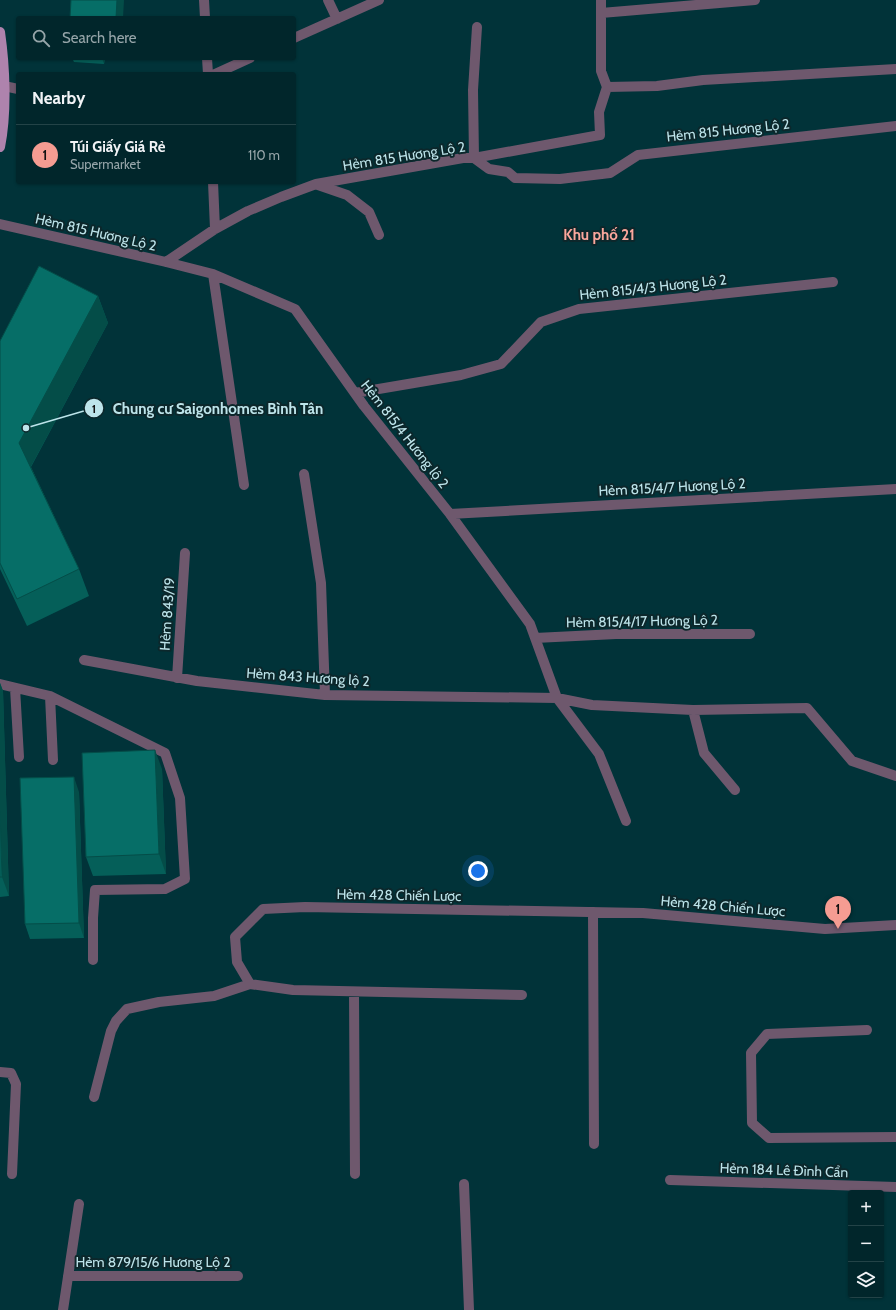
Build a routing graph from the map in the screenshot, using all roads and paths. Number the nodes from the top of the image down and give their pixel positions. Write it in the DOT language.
graph roads {
  1 [pos="204,0"];
  2 [pos="328,0"];
  3 [pos="379,0"];
  4 [pos="601,0"];
  5 [pos="755,0"];
  6 [pos="601,13"];
  7 [pos="205,16"];
  8 [pos="337,19"];
  9 [pos="476,27"];
  10 [pos="0,32"];
  11 [pos="296,37"];
  12 [pos="207,60"];
  13 [pos="246,60"];
  14 [pos="896,69"];
  15 [pos="208,72"];
  16 [pos="219,72"];
  17 [pos="4,86"];
  18 [pos="607,87"];
  19 [pos="16,89"];
  20 [pos="896,126"];
  21 [pos="0,147"];
  22 [pos="474,158"];
  23 [pos="213,184"];
  24 [pos="316,184"];
  25 [pos="0,224"];
  26 [pos="215,229"];
  27 [pos="379,235"];
  28 [pos="166,262"];
  29 [pos="213,274"];
  30 [pos="833,282"];
  31 [pos="355,393"];
  32 [pos="304,474"];
  33 [pos="244,485"];
  34 [pos="896,489"];
  35 [pos="450,514"];
  36 [pos="185,553"];
  37 [pos="750,634"];
  38 [pos="535,638"];
  39 [pos="84,660"];
  40 [pos="177,678"];
  41 [pos="0,684"];
  42 [pos="15,688"];
  43 [pos="326,695"];
  44 [pos="50,696"];
  45 [pos="557,698"];
  46 [pos="693,710"];
  47 [pos="19,757"];
  48 [pos="53,760"];
  49 [pos="896,776"];
  50 [pos="735,790"];
  51 [pos="626,821"];
  52 [pos="593,912"];
  53 [pos="896,925"];
  54 [pos="93,960"];
  55 [pos="250,984"];
  56 [pos="354,992"];
  57 [pos="522,995"];
  58 [pos="867,1030"];
  59 [pos="0,1072"];
  60 [pos="94,1097"];
  61 [pos="896,1137"];
  62 [pos="594,1144"];
  63 [pos="12,1174"];
  64 [pos="355,1174"];
  65 [pos="670,1180"];
  66 [pos="464,1184"];
  67 [pos="896,1187"];
  68 [pos="79,1204"];
  69 [pos="68,1276"];
  70 [pos="238,1276"];
  71 [pos="63,1310"];
  72 [pos="469,1310"];
  1 -- 7 [label="street"];
  2 -- 8 [label="street"];
  3 -- 8 [label="street"];
  4 -- 6 [label="street"];
  5 -- 6 [label="street"];
  6 -- 18 [label="street"];
  8 -- 11 [label="street"];
  9 -- 22 [label="street"];
  10 -- 17 [label="main road"];
  12 -- 15 [label="street"];
  13 -- 16 [label="street"];
  14 -- 18 [label="street"];
  17 -- 19 [label="street"];
  17 -- 21 [label="main road"];
  18 -- 22 [label="street"];
  20 -- 22 [label="street, Hẻm 815 Hương Lộ 2"];
  22 -- 24 [label="street, Hẻm 815 Hương Lộ 2"];
  23 -- 26 [label="street"];
  24 -- 26 [label="street, Hẻm 815 Hương Lộ 2"];
  24 -- 27 [label="street"];
  25 -- 28 [label="street, Hẻm 815 Hương Lộ 2"];
  26 -- 28 [label="street, Hẻm 815 Hương Lộ 2"];
  28 -- 29 [label="street, Hẻm 815/4 Hương lộ 2"];
  29 -- 31 [label="street, Hẻm 815/4 Hương lộ 2"];
  29 -- 33 [label="street"];
  30 -- 31 [label="street, Hẻm 815/4/3 Hương Lộ 2"];
  31 -- 35 [label="street, Hẻm 815/4 Hương lộ 2"];
  32 -- 43 [label="street"];
  34 -- 35 [label="street, Hẻm 815/4/7 Hương Lộ 2"];
  35 -- 38 [label="street, Hẻm 815/4 Hương lộ 2"];
  36 -- 40 [label="street, Hẻm 843/19"];
  37 -- 38 [label="street, Hẻm 815/4/17 Hương Lộ 2"];
  38 -- 45 [label="street, Hẻm 815/4 Hương lộ 2"];
  39 -- 40 [label="street, Hẻm 843 Hương lộ 2"];
  40 -- 43 [label="street, Hẻm 843 Hương lộ 2"];
  41 -- 42 [label="street"];
  42 -- 44 [label="street"];
  42 -- 47 [label="street"];
  43 -- 45 [label="street, Hẻm 843 Hương lộ 2"];
  44 -- 48 [label="street"];
  44 -- 54 [label="street"];
  45 -- 46 [label="street, Hẻm 843 Hương lộ 2"];
  45 -- 51 [label="street, Hẻm 815/4 Hương lộ 2"];
  46 -- 49 [label="street, Hẻm 843 Hương lộ 2"];
  46 -- 50 [label="street"];
  52 -- 53 [label="street, Hẻm 428 Chiến Lược"];
  52 -- 55 [label="street, Hẻm 428 Chiến Lược"];
  52 -- 62 [label="street"];
  55 -- 56 [label="street"];
  55 -- 60 [label="street"];
  56 -- 57 [label="street"];
  56 -- 64 [label="street"];
  58 -- 61 [label="street"];
  59 -- 63 [label="street"];
  65 -- 67 [label="street, Hẻm 184 Lê Đình Cẩn"];
  66 -- 72 [label="street"];
  68 -- 69 [label="street"];
  69 -- 70 [label="street, Hẻm 879/15/6 Hương Lộ 2"];
  69 -- 71 [label="street"];
}
